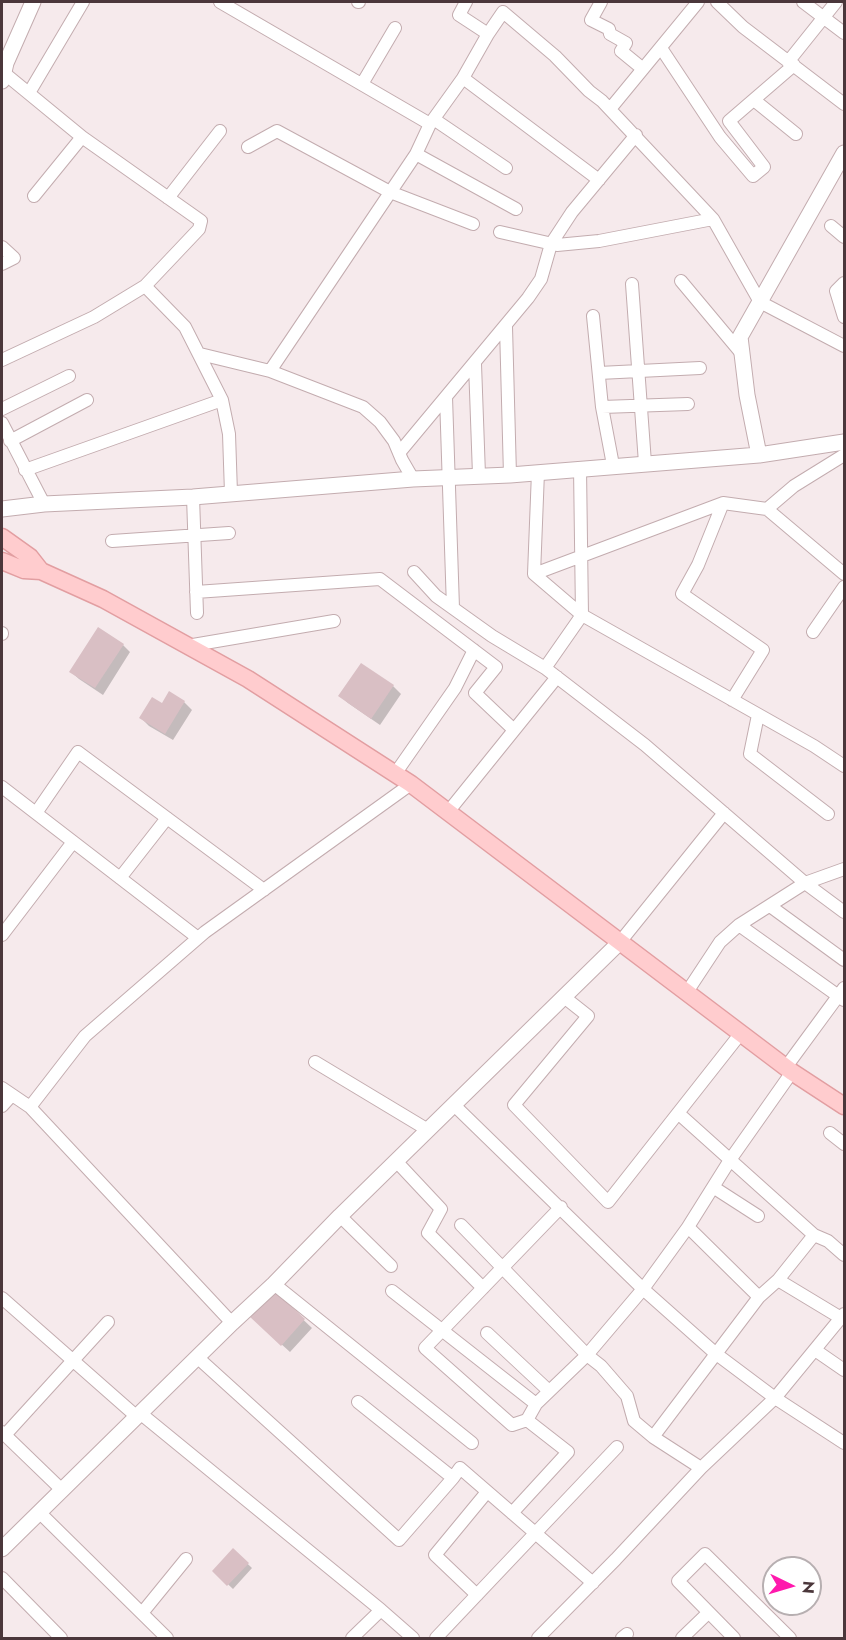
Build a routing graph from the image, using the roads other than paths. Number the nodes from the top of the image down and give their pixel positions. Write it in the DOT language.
graph roads {
  1 [pos="33,2"];
  2 [pos="83,2"];
  3 [pos="220,2"];
  4 [pos="466,2"];
  5 [pos="602,2"];
  6 [pos="698,2"];
  7 [pos="717,2"];
  8 [pos="803,2"];
  9 [pos="836,2"];
  10 [pos="824,17"];
  11 [pos="394,28"];
  12 [pos="844,33"];
  13 [pos="488,34"];
  14 [pos="661,48"];
  15 [pos="791,63"];
  16 [pos="643,69"];
  17 [pos="3,77"];
  18 [pos="463,78"];
  19 [pos="362,84"];
  20 [pos="29,93"];
  21 [pos="754,100"];
  22 [pos="844,104"];
  23 [pos="610,109"];
  24 [pos="432,122"];
  25 [pos="220,132"];
  26 [pos="796,134"];
  27 [pos="636,135"];
  28 [pos="82,137"];
  29 [pos="248,147"];
  30 [pos="844,153"];
  31 [pos="416,154"];
  32 [pos="506,168"];
  33 [pos="599,180"];
  34 [pos="390,192"];
  35 [pos="34,196"];
  36 [pos="168,198"];
  37 [pos="516,209"];
  38 [pos="713,219"];
  39 [pos="473,224"];
  40 [pos="831,226"];
  41 [pos="500,231"];
  42 [pos="844,237"];
  43 [pos="551,244"];
  44 [pos="2,247"];
  45 [pos="2,264"];
  46 [pos="681,281"];
  47 [pos="844,283"];
  48 [pos="632,284"];
  49 [pos="146,286"];
  50 [pos="760,302"];
  51 [pos="592,316"];
  52 [pos="844,317"];
  53 [pos="506,327"];
  54 [pos="844,346"];
  55 [pos="200,354"];
  56 [pos="742,354"];
  57 [pos="2,360"];
  58 [pos="475,364"];
  59 [pos="700,368"];
  60 [pos="270,371"];
  61 [pos="638,371"];
  62 [pos="598,373"];
  63 [pos="69,376"];
  64 [pos="446,397"];
  65 [pos="87,400"];
  66 [pos="222,400"];
  67 [pos="688,404"];
  68 [pos="640,406"];
  69 [pos="602,407"];
  70 [pos="2,409"];
  71 [pos="2,423"];
  72 [pos="10,441"];
  73 [pos="844,442"];
  74 [pos="399,453"];
  75 [pos="759,455"];
  76 [pos="844,455"];
  77 [pos="645,463"];
  78 [pos="613,465"];
  79 [pos="580,468"];
  80 [pos="25,470"];
  81 [pos="538,472"];
  82 [pos="479,475"];
  83 [pos="510,475"];
  84 [pos="448,477"];
  85 [pos="413,479"];
  86 [pos="231,493"];
  87 [pos="193,498"];
  88 [pos="723,503"];
  89 [pos="44,504"];
  90 [pos="2,509"];
  91 [pos="766,509"];
  92 [pos="229,532"];
  93 [pos="194,534"];
  94 [pos="2,537"];
  95 [pos="112,541"];
  96 [pos="581,556"];
  97 [pos="2,561"];
  98 [pos="41,571"];
  99 [pos="414,572"];
  100 [pos="534,574"];
  101 [pos="844,574"];
  102 [pos="844,587"];
  103 [pos="196,592"];
  104 [pos="453,608"];
  105 [pos="197,613"];
  106 [pos="582,615"];
  107 [pos="334,621"];
  108 [pos="813,632"];
  109 [pos="187,646"];
  110 [pos="474,650"];
  111 [pos="545,668"];
  112 [pos="557,677"];
  113 [pos="732,700"];
  114 [pos="758,715"];
  115 [pos="514,730"];
  116 [pos="844,766"];
  117 [pos="395,774"];
  118 [pos="411,784"];
  119 [pos="2,787"];
  120 [pos="448,812"];
  121 [pos="36,813"];
  122 [pos="724,813"];
  123 [pos="828,814"];
  124 [pos="167,818"];
  125 [pos="73,842"];
  126 [pos="844,869"];
  127 [pos="120,878"];
  128 [pos="805,883"];
  129 [pos="264,890"];
  130 [pos="770,906"];
  131 [pos="844,912"];
  132 [pos="739,925"];
  133 [pos="2,934"];
  134 [pos="198,938"];
  135 [pos="620,942"];
  136 [pos="844,960"];
  137 [pos="687,992"];
  138 [pos="843,994"];
  139 [pos="564,997"];
  140 [pos="741,1033"];
  141 [pos="315,1062"];
  142 [pos="789,1070"];
  143 [pos="6,1092"];
  144 [pos="454,1105"];
  145 [pos="2,1106"];
  146 [pos="844,1106"];
  147 [pos="30,1107"];
  148 [pos="678,1113"];
  149 [pos="428,1130"];
  150 [pos="830,1133"];
  151 [pos="844,1144"];
  152 [pos="730,1160"];
  153 [pos="396,1161"];
  154 [pos="713,1187"];
  155 [pos="561,1207"];
  156 [pos="340,1216"];
  157 [pos="758,1216"];
  158 [pos="461,1225"];
  159 [pos="688,1227"];
  160 [pos="814,1235"];
  161 [pos="844,1255"];
  162 [pos="391,1266"];
  163 [pos="503,1268"];
  164 [pos="778,1280"];
  165 [pos="274,1284"];
  166 [pos="483,1288"];
  167 [pos="643,1289"];
  168 [pos="392,1291"];
  169 [pos="759,1297"];
  170 [pos="2,1298"];
  171 [pos="843,1316"];
  172 [pos="108,1322"];
  173 [pos="232,1323"];
  174 [pos="441,1331"];
  175 [pos="487,1333"];
  176 [pos="815,1350"];
  177 [pos="715,1353"];
  178 [pos="587,1355"];
  179 [pos="197,1357"];
  180 [pos="72,1360"];
  181 [pos="844,1370"];
  182 [pos="549,1391"];
  183 [pos="775,1398"];
  184 [pos="358,1402"];
  185 [pos="536,1404"];
  186 [pos="138,1414"];
  187 [pos="527,1420"];
  188 [pos="3,1433"];
  189 [pos="653,1437"];
  190 [pos="472,1443"];
  191 [pos="844,1443"];
  192 [pos="617,1447"];
  193 [pos="701,1467"];
  194 [pos="453,1478"];
  195 [pos="62,1490"];
  196 [pos="487,1492"];
  197 [pos="39,1512"];
  198 [pos="512,1514"];
  199 [pos="535,1534"];
  200 [pos="3,1543"];
  201 [pos="186,1559"];
  202 [pos="2,1578"];
  203 [pos="593,1583"];
  204 [pos="477,1595"];
  205 [pos="381,1610"];
  206 [pos="142,1613"];
  207 [pos="708,1613"];
  208 [pos="60,1638"];
  209 [pos="167,1638"];
  210 [pos="353,1638"];
  211 [pos="413,1638"];
  212 [pos="436,1638"];
  213 [pos="538,1638"];
  214 [pos="682,1638"];
  215 [pos="734,1638"];
  216 [pos="790,1638"];
  1 -- 17 [label="street"];
  2 -- 20 [label="street"];
  3 -- 19 [label="street"];
  4 -- 13 [label="street"];
  5 -- 16 [label="street"];
  6 -- 14 [label="street"];
  7 -- 15 [label="street"];
  8 -- 10 [label="street"];
  9 -- 10 [label="street"];
  10 -- 12 [label="street"];
  10 -- 15 [label="street"];
  11 -- 19 [label="street"];
  13 -- 18 [label="street"];
  13 -- 23 [label="street"];
  14 -- 16 [label="street"];
  14 -- 21 [label="street"];
  15 -- 21 [label="street"];
  15 -- 22 [label="street"];
  16 -- 23 [label="street"];
  17 -- 20 [label="street"];
  18 -- 24 [label="street"];
  18 -- 33 [label="street"];
  19 -- 24 [label="street"];
  20 -- 28 [label="street"];
  21 -- 26 [label="street"];
  23 -- 27 [label="street"];
  24 -- 31 [label="street"];
  24 -- 32 [label="street"];
  25 -- 36 [label="street"];
  27 -- 33 [label="street"];
  27 -- 38 [label="street"];
  28 -- 35 [label="street"];
  28 -- 36 [label="street"];
  29 -- 34 [label="street"];
  30 -- 50 [label="street"];
  31 -- 34 [label="street"];
  31 -- 37 [label="street"];
  33 -- 43 [label="street"];
  34 -- 39 [label="street"];
  34 -- 60 [label="street"];
  36 -- 49 [label="street"];
  38 -- 43 [label="street"];
  38 -- 50 [label="street"];
  40 -- 42 [label="street"];
  41 -- 43 [label="street"];
  43 -- 53 [label="street"];
  44 -- 45 [label="street"];
  46 -- 56 [label="street"];
  47 -- 52 [label="street"];
  48 -- 61 [label="street"];
  49 -- 55 [label="street"];
  49 -- 57 [label="street"];
  50 -- 54 [label="street"];
  50 -- 56 [label="street"];
  51 -- 62 [label="street"];
  53 -- 58 [label="street"];
  53 -- 83 [label="street"];
  55 -- 60 [label="street"];
  55 -- 66 [label="street"];
  56 -- 75 [label="street"];
  58 -- 64 [label="street"];
  58 -- 82 [label="street"];
  59 -- 61 [label="street"];
  60 -- 74 [label="street"];
  61 -- 62 [label="street"];
  61 -- 68 [label="street"];
  62 -- 69 [label="street"];
  63 -- 70 [label="street"];
  64 -- 74 [label="street"];
  64 -- 84 [label="street"];
  65 -- 72 [label="street"];
  66 -- 80 [label="street"];
  66 -- 86 [label="street"];
  67 -- 68 [label="street"];
  68 -- 69 [label="street"];
  68 -- 77 [label="street"];
  69 -- 78 [label="street"];
  71 -- 72 [label="street"];
  72 -- 80 [label="street"];
  73 -- 75 [label="street"];
  74 -- 85 [label="street"];
  75 -- 77 [label="street"];
  76 -- 91 [label="street"];
  77 -- 78 [label="street"];
  78 -- 79 [label="street"];
  79 -- 81 [label="street"];
  79 -- 96 [label="street"];
  80 -- 89 [label="street"];
  81 -- 83 [label="street"];
  81 -- 100 [label="street"];
  82 -- 83 [label="street"];
  82 -- 84 [label="street"];
  84 -- 85 [label="street"];
  84 -- 104 [label="street"];
  85 -- 86 [label="street"];
  86 -- 87 [label="street"];
  87 -- 89 [label="street"];
  87 -- 93 [label="street"];
  88 -- 91 [label="street"];
  88 -- 96 [label="street"];
  88 -- 113 [label="street"];
  89 -- 90 [label="street"];
  91 -- 101 [label="street"];
  92 -- 93 [label="street"];
  93 -- 95 [label="street"];
  93 -- 103 [label="street"];
  94 -- 98 [label="main road"];
  96 -- 100 [label="street"];
  96 -- 106 [label="street"];
  97 -- 98 [label="main road"];
  98 -- 109 [label="main road"];
  99 -- 104 [label="street"];
  100 -- 106 [label="street"];
  102 -- 108 [label="street"];
  103 -- 105 [label="street"];
  103 -- 110 [label="street"];
  104 -- 111 [label="street"];
  106 -- 111 [label="street"];
  106 -- 113 [label="street"];
  107 -- 109 [label="street"];
  109 -- 117 [label="main road"];
  110 -- 115 [label="street"];
  110 -- 117 [label="street"];
  111 -- 112 [label="street"];
  112 -- 115 [label="street"];
  112 -- 122 [label="street"];
  113 -- 114 [label="street"];
  114 -- 116 [label="street"];
  114 -- 123 [label="street"];
  115 -- 120 [label="street"];
  117 -- 118 [label="main road"];
  118 -- 120 [label="main road"];
  118 -- 129 [label="street"];
  119 -- 121 [label="street"];
  120 -- 135 [label="main road"];
  121 -- 124 [label="street"];
  121 -- 125 [label="street"];
  122 -- 128 [label="street"];
  122 -- 135 [label="street"];
  124 -- 127 [label="street"];
  124 -- 129 [label="street"];
  125 -- 127 [label="street"];
  125 -- 133 [label="street"];
  126 -- 128 [label="street"];
  127 -- 134 [label="street"];
  128 -- 130 [label="street"];
  128 -- 131 [label="street"];
  129 -- 134 [label="street"];
  130 -- 132 [label="street"];
  130 -- 136 [label="street"];
  132 -- 137 [label="street"];
  132 -- 138 [label="street"];
  134 -- 147 [label="street"];
  135 -- 137 [label="main road"];
  135 -- 139 [label="street"];
  137 -- 140 [label="main road"];
  138 -- 142 [label="street"];
  139 -- 144 [label="street"];
  139 -- 148 [label="street"];
  140 -- 142 [label="main road"];
  140 -- 148 [label="street"];
  141 -- 149 [label="street"];
  142 -- 146 [label="main road"];
  142 -- 152 [label="street"];
  143 -- 145 [label="street"];
  143 -- 147 [label="street"];
  144 -- 149 [label="street"];
  144 -- 155 [label="street"];
  147 -- 173 [label="street"];
  148 -- 152 [label="street"];
  149 -- 153 [label="street"];
  150 -- 151 [label="street"];
  152 -- 154 [label="street"];
  152 -- 160 [label="street"];
  153 -- 156 [label="street"];
  153 -- 166 [label="street"];
  154 -- 157 [label="street"];
  154 -- 159 [label="street"];
  155 -- 163 [label="street"];
  155 -- 167 [label="street"];
  156 -- 162 [label="street"];
  156 -- 165 [label="street"];
  158 -- 163 [label="street"];
  159 -- 167 [label="street"];
  159 -- 169 [label="street"];
  160 -- 161 [label="street"];
  160 -- 164 [label="street"];
  163 -- 166 [label="street"];
  163 -- 178 [label="street"];
  164 -- 169 [label="street"];
  164 -- 171 [label="street"];
  165 -- 173 [label="street"];
  165 -- 190 [label="street"];
  166 -- 174 [label="street"];
  167 -- 177 [label="street"];
  167 -- 178 [label="street"];
  168 -- 174 [label="street"];
  169 -- 177 [label="street"];
  170 -- 180 [label="street"];
  171 -- 176 [label="street"];
  172 -- 180 [label="street"];
  173 -- 179 [label="street"];
  174 -- 185 [label="street"];
  174 -- 187 [label="street"];
  175 -- 182 [label="street"];
  176 -- 181 [label="street"];
  176 -- 183 [label="street"];
  177 -- 183 [label="street"];
  177 -- 189 [label="street"];
  178 -- 182 [label="street"];
  178 -- 189 [label="street"];
  179 -- 186 [label="street"];
  179 -- 194 [label="street"];
  180 -- 186 [label="street"];
  180 -- 188 [label="street"];
  182 -- 185 [label="street"];
  183 -- 191 [label="street"];
  183 -- 193 [label="street"];
  184 -- 194 [label="street"];
  185 -- 187 [label="street"];
  186 -- 195 [label="street"];
  186 -- 205 [label="street"];
  187 -- 198 [label="street"];
  188 -- 195 [label="street"];
  189 -- 193 [label="street"];
  192 -- 199 [label="street"];
  193 -- 203 [label="street"];
  194 -- 196 [label="street"];
  195 -- 197 [label="street"];
  196 -- 198 [label="street"];
  196 -- 204 [label="street"];
  197 -- 200 [label="street"];
  197 -- 206 [label="street"];
  198 -- 199 [label="street"];
  199 -- 203 [label="street"];
  199 -- 204 [label="street"];
  201 -- 206 [label="street"];
  202 -- 208 [label="street"];
  203 -- 213 [label="street"];
  204 -- 212 [label="street"];
  205 -- 210 [label="street"];
  205 -- 211 [label="street"];
  206 -- 209 [label="street"];
  207 -- 214 [label="street"];
  207 -- 215 [label="street"];
  207 -- 216 [label="street"];
}
